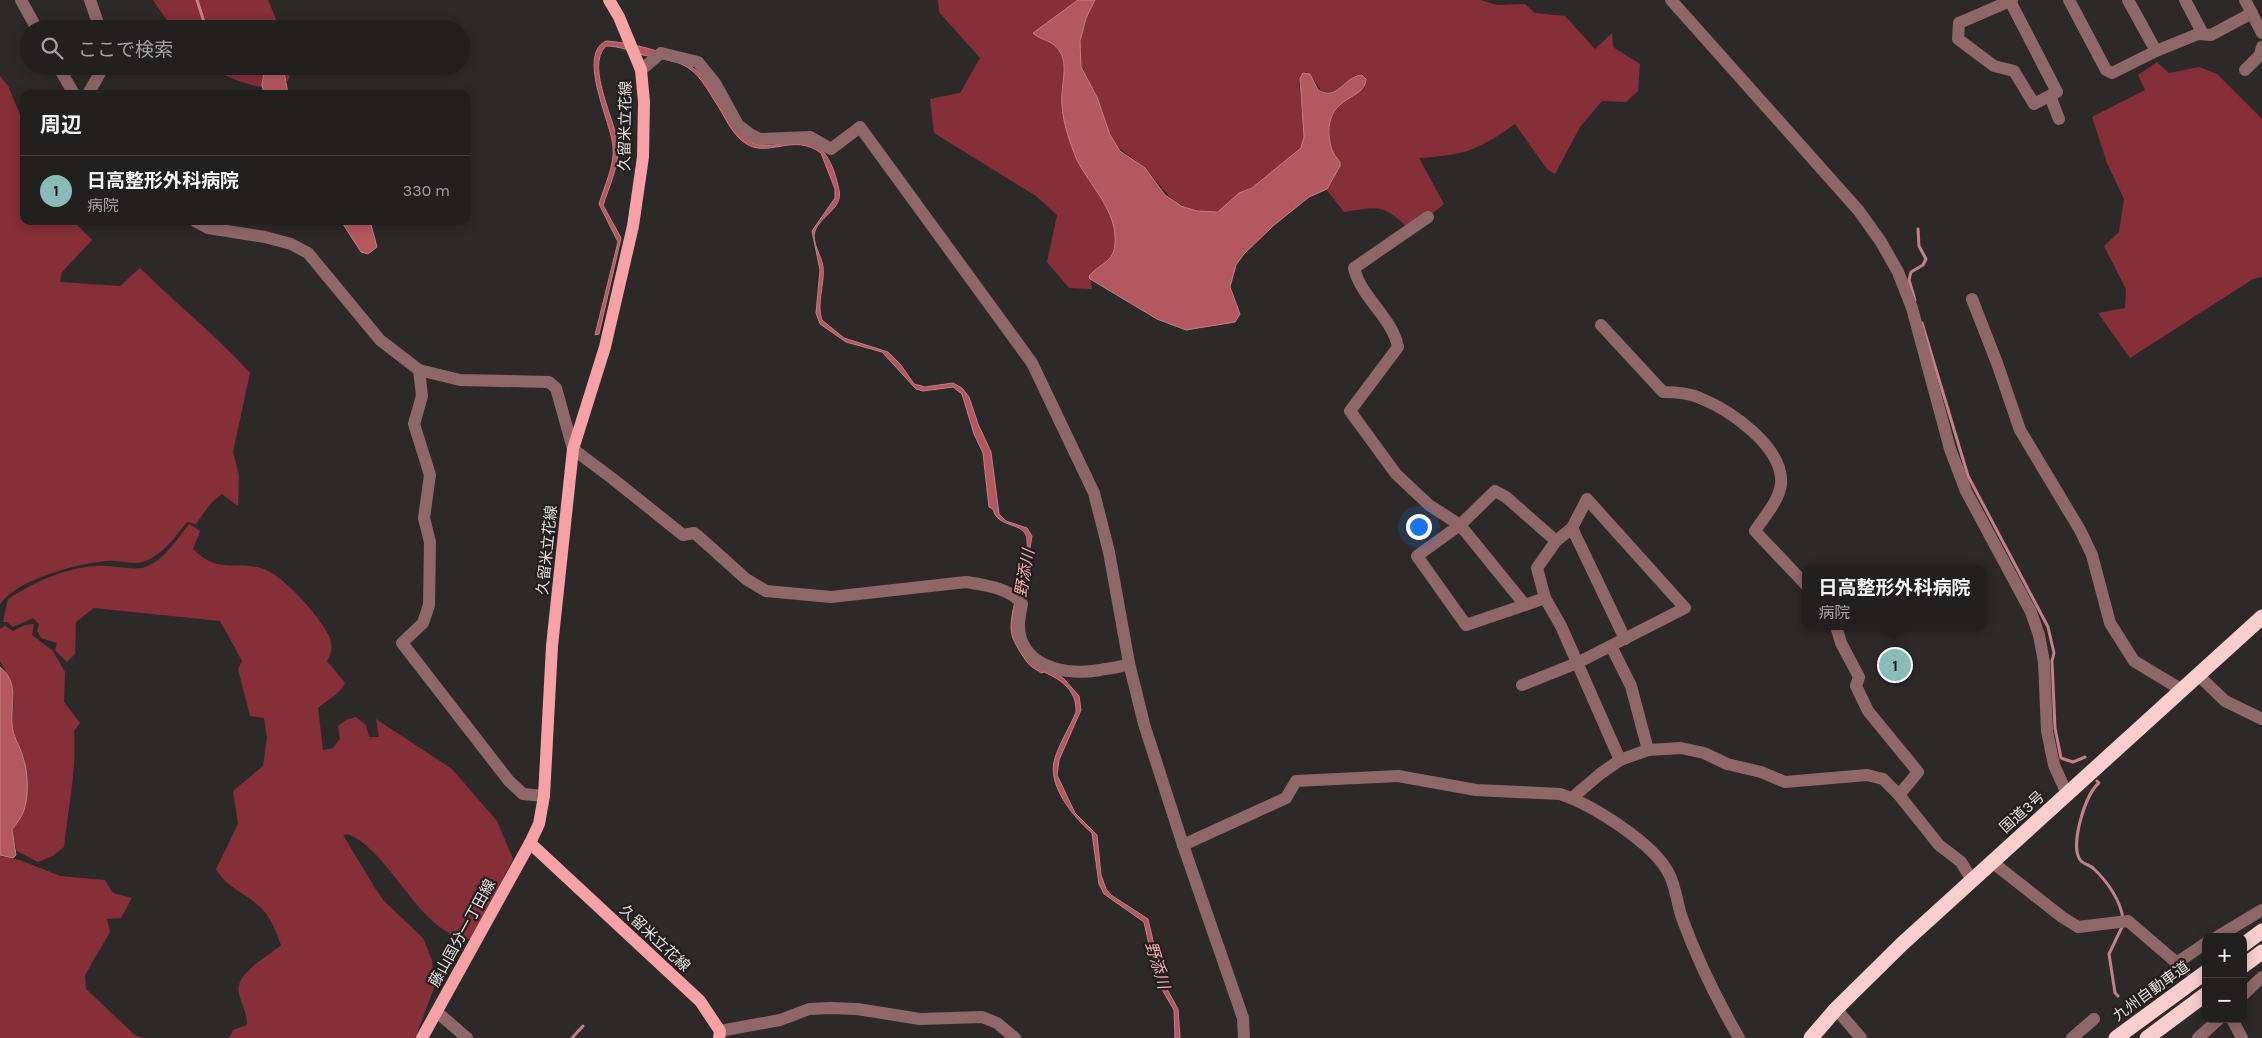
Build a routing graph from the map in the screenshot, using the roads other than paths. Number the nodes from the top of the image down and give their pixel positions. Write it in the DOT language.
graph roads {
  1 [pos="21,0"];
  2 [pos="90,0"];
  3 [pos="608,0"];
  4 [pos="1671,0"];
  5 [pos="2011,0"];
  6 [pos="2069,0"];
  7 [pos="2128,0"];
  8 [pos="2185,0"];
  9 [pos="2245,0"];
  10 [pos="2252,13"];
  11 [pos="32,20"];
  12 [pos="97,20"];
  13 [pos="2262,33"];
  14 [pos="2203,34"];
  15 [pos="2262,47"];
  16 [pos="2156,51"];
  17 [pos="641,70"];
  18 [pos="2245,70"];
  19 [pos="63,75"];
  20 [pos="99,75"];
  21 [pos="72,90"];
  22 [pos="90,90"];
  23 [pos="2050,96"];
  24 [pos="2059,119"];
  25 [pos="1428,217"];
  26 [pos="203,225"];
  27 [pos="1972,299"];
  28 [pos="1601,325"];
  29 [pos="419,370"];
  30 [pos="573,449"];
  31 [pos="1460,525"];
  32 [pos="1572,528"];
  33 [pos="1556,541"];
  34 [pos="1802,581"];
  35 [pos="1545,598"];
  36 [pos="1526,605"];
  37 [pos="2262,617"];
  38 [pos="1837,630"];
  39 [pos="1625,639"];
  40 [pos="1612,646"];
  41 [pos="1129,663"];
  42 [pos="1577,663"];
  43 [pos="2198,675"];
  44 [pos="1522,685"];
  45 [pos="2182,690"];
  46 [pos="2262,719"];
  47 [pos="1648,750"];
  48 [pos="1620,760"];
  49 [pos="2066,794"];
  50 [pos="544,796"];
  51 [pos="1899,796"];
  52 [pos="1572,798"];
  53 [pos="530,843"];
  54 [pos="1183,845"];
  55 [pos="1992,862"];
  56 [pos="1972,880"];
  57 [pos="2262,910"];
  58 [pos="2262,931"];
  59 [pos="2224,933"];
  60 [pos="2247,942"];
  61 [pos="2202,948"];
  62 [pos="2262,952"];
  63 [pos="2247,963"];
  64 [pos="2202,975"];
  65 [pos="2262,977"];
  66 [pos="2247,991"];
  67 [pos="2202,997"];
  68 [pos="1836,1009"];
  69 [pos="437,1012"];
  70 [pos="2094,1019"];
  71 [pos="2215,1023"];
  72 [pos="2234,1023"];
  73 [pos="720,1035"];
  74 [pos="422,1038"];
  75 [pos="467,1038"];
  76 [pos="1015,1038"];
  77 [pos="1244,1038"];
  78 [pos="1739,1038"];
  79 [pos="1811,1038"];
  80 [pos="1861,1038"];
  81 [pos="2072,1038"];
  82 [pos="2116,1038"];
  83 [pos="2147,1038"];
  84 [pos="2198,1038"];
  85 [pos="2242,1038"];
  1 -- 11 [label="street"];
  2 -- 12 [label="street"];
  3 -- 17 [label="main road, 久留米立花線"];
  4 -- 49 [label="street"];
  5 -- 23 [label="street"];
  5 -- 23 [label="street"];
  6 -- 16 [label="street"];
  7 -- 16 [label="street"];
  8 -- 14 [label="street"];
  9 -- 10 [label="street"];
  10 -- 13 [label="street"];
  10 -- 14 [label="street"];
  14 -- 16 [label="street"];
  15 -- 18 [label="street"];
  17 -- 30 [label="main road, 久留米立花線"];
  17 -- 41 [label="street"];
  19 -- 21 [label="street"];
  20 -- 22 [label="street"];
  23 -- 24 [label="street"];
  25 -- 31 [label="street"];
  26 -- 29 [label="street"];
  27 -- 45 [label="street"];
  28 -- 34 [label="street"];
  29 -- 30 [label="street"];
  29 -- 50 [label="street"];
  30 -- 41 [label="street"];
  30 -- 50 [label="main road, 久留米立花線"];
  31 -- 33 [label="street"];
  31 -- 36 [label="street"];
  31 -- 36 [label="street"];
  32 -- 33 [label="street"];
  32 -- 39 [label="street"];
  32 -- 39 [label="street"];
  33 -- 35 [label="street"];
  35 -- 36 [label="street"];
  35 -- 42 [label="street"];
  37 -- 43 [label="highway, 国道3号"];
  38 -- 51 [label="street"];
  39 -- 40 [label="street"];
  40 -- 42 [label="street"];
  40 -- 47 [label="street"];
  41 -- 54 [label="street"];
  42 -- 44 [label="street"];
  42 -- 48 [label="street"];
  43 -- 45 [label="highway, 国道3号"];
  43 -- 46 [label="street"];
  45 -- 49 [label="highway, 国道3号"];
  47 -- 48 [label="street"];
  47 -- 51 [label="street"];
  48 -- 52 [label="street"];
  49 -- 55 [label="highway, 国道3号"];
  50 -- 53 [label="main road, 久留米立花線"];
  51 -- 56 [label="street"];
  52 -- 54 [label="street"];
  52 -- 78 [label="street"];
  53 -- 69 [label="main road, 藤山国分一丁田線"];
  53 -- 73 [label="main road, 久留米立花線"];
  54 -- 77 [label="street"];
  55 -- 56 [label="highway, 国道3号"];
  55 -- 61 [label="street"];
  56 -- 68 [label="highway, 国道3号"];
  57 -- 59 [label="street"];
  58 -- 60 [label="highway"];
  62 -- 63 [label="highway"];
  64 -- 82 [label="highway, 九州自動車道"];
  65 -- 66 [label="street"];
  67 -- 83 [label="highway"];
  68 -- 79 [label="highway, 国道3号"];
  68 -- 80 [label="street"];
  69 -- 74 [label="main road, 藤山国分一丁田線"];
  69 -- 75 [label="street"];
  70 -- 81 [label="street"];
  71 -- 84 [label="street"];
  72 -- 85 [label="street"];
  73 -- 76 [label="street"];
}
